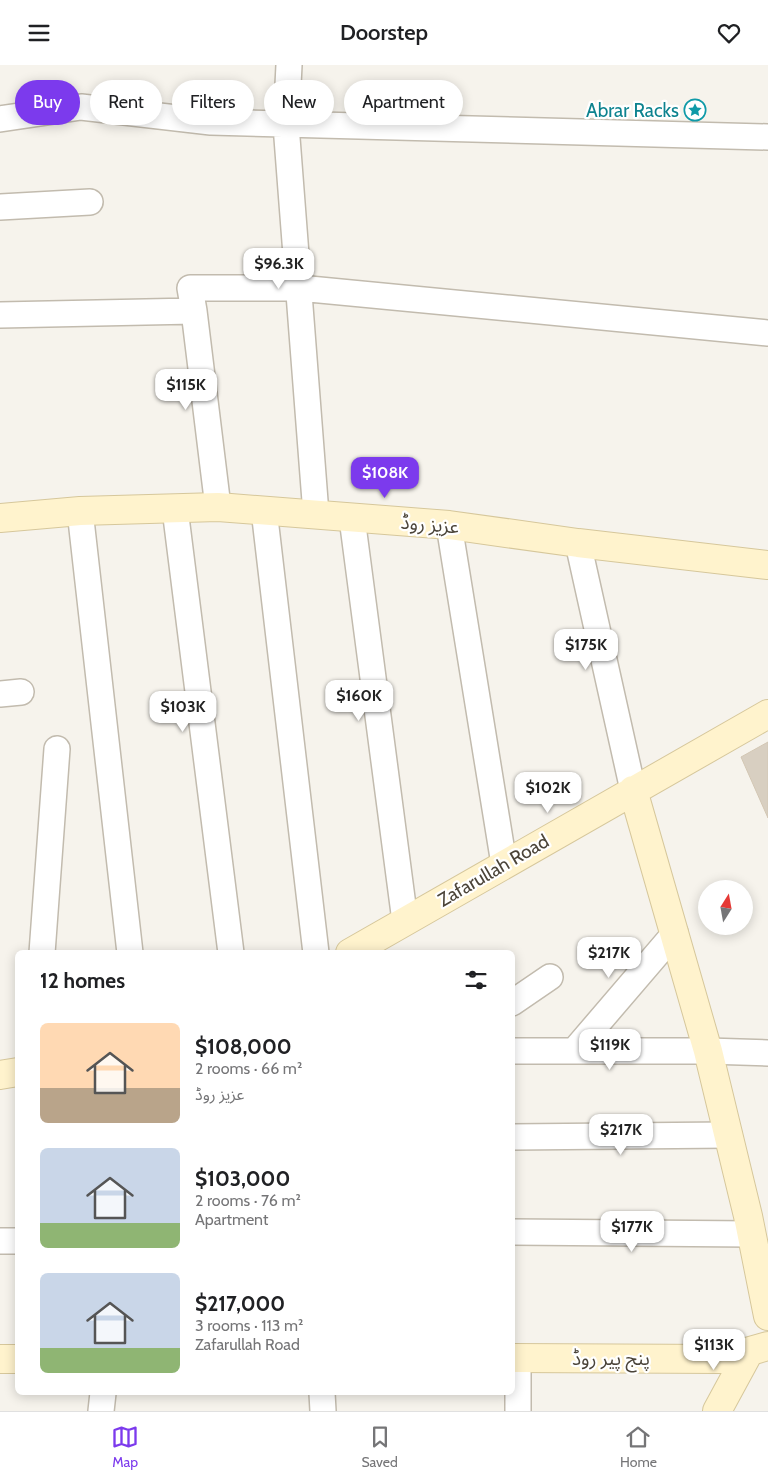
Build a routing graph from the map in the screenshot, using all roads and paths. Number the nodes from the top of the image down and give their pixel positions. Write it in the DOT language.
graph roads {
  1 [pos="289,65"];
  2 [pos="288,80"];
  3 [pos="0,119"];
  4 [pos="264,124"];
  5 [pos="286,125"];
  6 [pos="768,137"];
  7 [pos="90,202"];
  8 [pos="0,207"];
  9 [pos="299,289"];
  10 [pos="194,311"];
  11 [pos="0,315"];
  12 [pos="768,333"];
  13 [pos="218,507"];
  14 [pos="175,509"];
  15 [pos="264,510"];
  16 [pos="80,511"];
  17 [pos="316,514"];
  18 [pos="0,518"];
  19 [pos="352,518"];
  20 [pos="449,525"];
  21 [pos="578,543"];
  22 [pos="768,565"];
  23 [pos="768,714"];
  24 [pos="57,749"];
  25 [pos="633,790"];
  26 [pos="504,864"];
  27 [pos="405,921"];
  28 [pos="675,933"];
  29 [pos="42,950"];
  30 [pos="130,950"];
  31 [pos="231,950"];
  32 [pos="316,950"];
  33 [pos="355,950"];
  34 [pos="550,977"];
  35 [pos="515,1001"];
  36 [pos="515,1051"];
  37 [pos="574,1051"];
  38 [pos="708,1051"];
  39 [pos="768,1053"];
  40 [pos="15,1072"];
  41 [pos="0,1075"];
  42 [pos="729,1135"];
  43 [pos="515,1137"];
  44 [pos="515,1232"];
  45 [pos="752,1233"];
  46 [pos="0,1241"];
  47 [pos="15,1241"];
  48 [pos="768,1317"];
  49 [pos="758,1349"];
  50 [pos="515,1358"];
  51 [pos="0,1359"];
  52 [pos="15,1359"];
  53 [pos="103,1395"];
  54 [pos="322,1395"];
  55 [pos="101,1411"];
  56 [pos="323,1411"];
  57 [pos="518,1411"];
  58 [pos="717,1411"];
  1 -- 2 [label="street"];
  3 -- 4 [label="street"];
  5 -- 6 [label="street"];
  5 -- 9 [label="street"];
  7 -- 8 [label="street"];
  9 -- 10 [label="street"];
  9 -- 12 [label="street"];
  9 -- 17 [label="street"];
  10 -- 11 [label="street"];
  10 -- 13 [label="street"];
  13 -- 14 [label="street, عزیز روڈ"];
  13 -- 15 [label="street, عزیز روڈ"];
  14 -- 16 [label="street, عزیز روڈ"];
  14 -- 31 [label="street"];
  15 -- 17 [label="street, عزیز روڈ"];
  15 -- 32 [label="street"];
  16 -- 18 [label="street, عزیز روڈ"];
  16 -- 30 [label="street"];
  17 -- 19 [label="street, عزیز روڈ"];
  19 -- 20 [label="street, عزیز روڈ"];
  19 -- 27 [label="street"];
  20 -- 21 [label="street, عزیز روڈ"];
  20 -- 26 [label="street"];
  21 -- 22 [label="street, عزیز روڈ"];
  21 -- 25 [label="street"];
  23 -- 25 [label="street, Zafarullah Road"];
  24 -- 29 [label="street"];
  25 -- 26 [label="street, Zafarullah Road"];
  25 -- 28 [label="street"];
  26 -- 27 [label="street, Zafarullah Road"];
  27 -- 33 [label="street, Zafarullah Road"];
  28 -- 37 [label="street"];
  28 -- 38 [label="street"];
  34 -- 35 [label="street"];
  36 -- 37 [label="street"];
  37 -- 38 [label="street"];
  38 -- 39 [label="street"];
  38 -- 42 [label="street"];
  40 -- 41 [label="street"];
  42 -- 43 [label="street"];
  42 -- 45 [label="street"];
  44 -- 45 [label="street"];
  45 -- 48 [label="street"];
  46 -- 47 [label="street"];
  49 -- 50 [label="street, پنج پیر روڈ"];
  49 -- 58 [label="street"];
  50 -- 57 [label="street"];
  51 -- 52 [label="street"];
  53 -- 55 [label="street"];
  54 -- 56 [label="street"];
}
